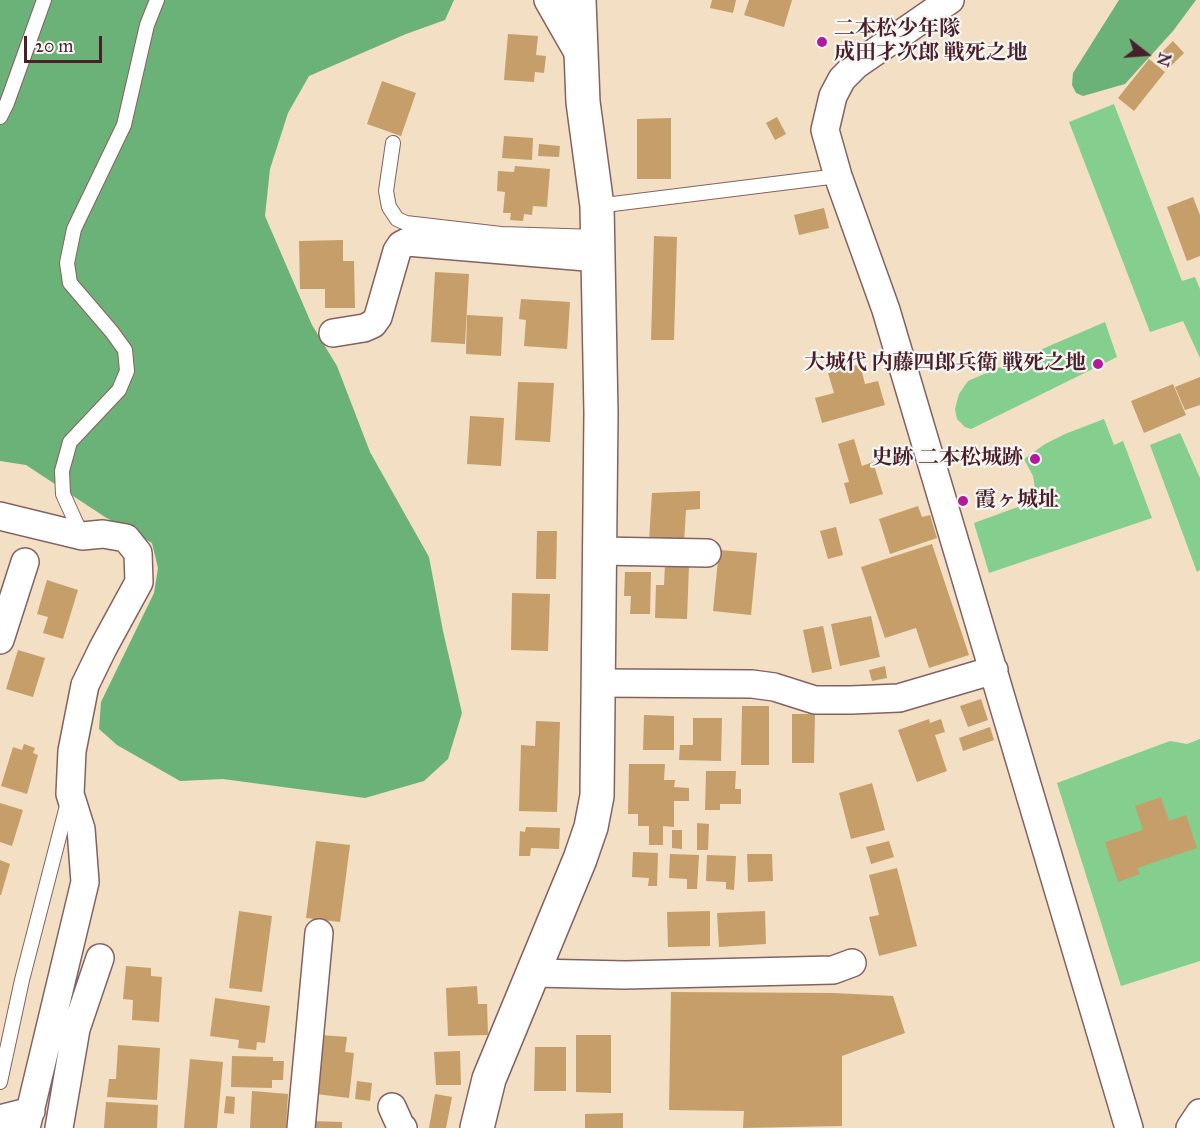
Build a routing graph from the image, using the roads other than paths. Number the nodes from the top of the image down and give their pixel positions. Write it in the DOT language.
graph roads {
  1 [pos="44,0"];
  2 [pos="157,0"];
  3 [pos="548,0"];
  4 [pos="579,0"];
  5 [pos="950,0"];
  6 [pos="580,56"];
  7 [pos="0,117"];
  8 [pos="393,143"];
  9 [pos="838,176"];
  10 [pos="597,234"];
  11 [pos="333,333"];
  12 [pos="0,516"];
  13 [pos="82,536"];
  14 [pos="600,551"];
  15 [pos="707,553"];
  16 [pos="25,562"];
  17 [pos="0,640"];
  18 [pos="994,670"];
  19 [pos="600,683"];
  20 [pos="70,794"];
  21 [pos="319,933"];
  22 [pos="100,958"];
  23 [pos="852,963"];
  24 [pos="534,973"];
  25 [pos="0,1082"];
  26 [pos="1200,1113"];
  27 [pos="0,1119"];
  28 [pos="28,1119"];
  29 [pos="59,1128"];
  30 [pos="301,1128"];
  31 [pos="477,1128"];
  32 [pos="1129,1128"];
  33 [pos="1190,1128"];
  1 -- 7 [label="lane"];
  2 -- 13 [label="lane"];
  3 -- 6 [label="street"];
  4 -- 6 [label="street"];
  5 -- 9 [label="street"];
  6 -- 10 [label="street"];
  8 -- 10 [label="lane"];
  9 -- 10 [label="lane"];
  9 -- 18 [label="street"];
  10 -- 11 [label="street"];
  10 -- 14 [label="street"];
  12 -- 13 [label="street"];
  13 -- 20 [label="street"];
  14 -- 15 [label="street"];
  14 -- 19 [label="street"];
  16 -- 17 [label="street"];
  18 -- 19 [label="street"];
  18 -- 32 [label="street"];
  19 -- 24 [label="street"];
  20 -- 25 [label="lane"];
  20 -- 28 [label="street"];
  21 -- 30 [label="street"];
  22 -- 29 [label="street"];
  23 -- 24 [label="street"];
  24 -- 31 [label="street"];
  26 -- 33 [label="street"];
  27 -- 28 [label="street"];
}
